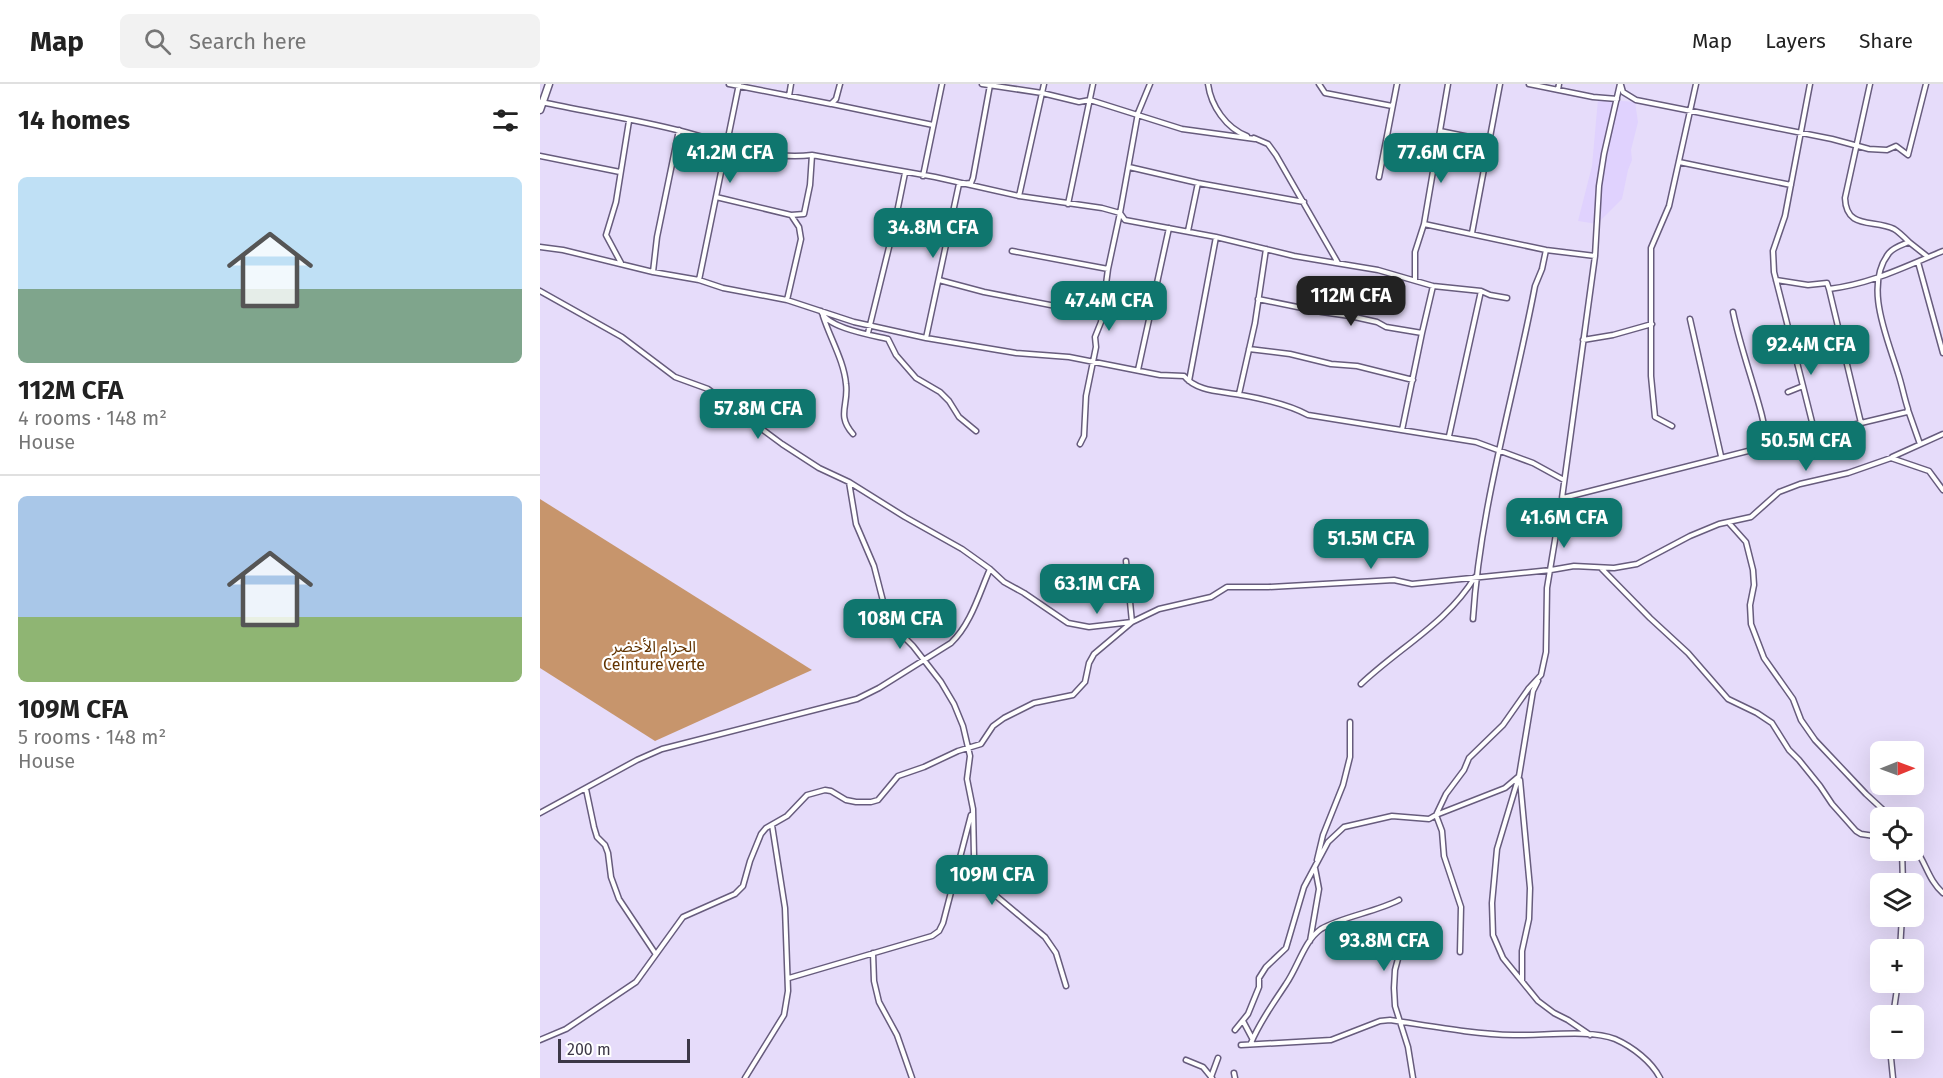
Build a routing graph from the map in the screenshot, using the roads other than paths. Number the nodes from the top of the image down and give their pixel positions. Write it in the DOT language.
graph roads {
  1 [pos="549,84"];
  2 [pos="729,84"];
  3 [pos="791,84"];
  4 [pos="840,84"];
  5 [pos="942,84"];
  6 [pos="982,84"];
  7 [pos="1044,84"];
  8 [pos="1093,84"];
  9 [pos="1150,84"];
  10 [pos="1208,84"];
  11 [pos="1319,84"];
  12 [pos="1397,84"];
  13 [pos="1448,84"];
  14 [pos="1500,84"];
  15 [pos="1529,84"];
  16 [pos="1560,84"];
  17 [pos="1621,84"];
  18 [pos="1695,84"];
  19 [pos="1810,84"];
  20 [pos="1870,84"];
  21 [pos="1926,84"];
  22 [pos="739,85"];
  23 [pos="990,85"];
  24 [pos="1558,90"];
  25 [pos="1042,93"];
  26 [pos="789,96"];
  27 [pos="1617,99"];
  28 [pos="1090,100"];
  29 [pos="541,102"];
  30 [pos="831,104"];
  31 [pos="1392,106"];
  32 [pos="540,110"];
  33 [pos="1690,111"];
  34 [pos="1138,113"];
  35 [pos="629,121"];
  36 [pos="933,125"];
  37 [pos="679,130"];
  38 [pos="1440,131"];
  39 [pos="1800,134"];
  40 [pos="1255,139"];
  41 [pos="1489,141"];
  42 [pos="728,144"];
  43 [pos="1858,145"];
  44 [pos="812,155"];
  45 [pos="540,156"];
  46 [pos="1679,162"];
  47 [pos="1129,167"];
  48 [pos="620,172"];
  49 [pos="905,173"];
  50 [pos="923,176"];
  51 [pos="1379,177"];
  52 [pos="1197,183"];
  53 [pos="959,184"];
  54 [pos="1791,185"];
  55 [pos="1019,196"];
  56 [pos="716,197"];
  57 [pos="1304,202"];
  58 [pos="1068,204"];
  59 [pos="1120,213"];
  60 [pos="791,215"];
  61 [pos="1424,224"];
  62 [pos="1169,228"];
  63 [pos="1188,231"];
  64 [pos="1472,233"];
  65 [pos="1216,237"];
  66 [pos="948,238"];
  67 [pos="1909,242"];
  68 [pos="969,243"];
  69 [pos="540,247"];
  70 [pos="1266,249"];
  71 [pos="1546,250"];
  72 [pos="1012,251"];
  73 [pos="1943,251"];
  74 [pos="1595,256"];
  75 [pos="1928,257"];
  76 [pos="1918,262"];
  77 [pos="1338,263"];
  78 [pos="622,264"];
  79 [pos="1108,269"];
  80 [pos="652,272"];
  81 [pos="1879,279"];
  82 [pos="699,280"];
  83 [pos="939,280"];
  84 [pos="1414,280"];
  85 [pos="1776,280"];
  86 [pos="1432,286"];
  87 [pos="1829,290"];
  88 [pos="540,291"];
  89 [pos="1481,291"];
  90 [pos="1507,298"];
  91 [pos="1258,299"];
  92 [pos="787,300"];
  93 [pos="1733,312"];
  94 [pos="821,313"];
  95 [pos="1101,315"];
  96 [pos="1690,319"];
  97 [pos="1652,324"];
  98 [pos="869,325"];
  99 [pos="868,333"];
  100 [pos="1422,333"];
  101 [pos="926,338"];
  102 [pos="1583,340"];
  103 [pos="1249,349"];
  104 [pos="1943,353"];
  105 [pos="1092,362"];
  106 [pos="1138,370"];
  107 [pos="1413,380"];
  108 [pos="1189,381"];
  109 [pos="1803,386"];
  110 [pos="1788,392"];
  111 [pos="1239,394"];
  112 [pos="1908,409"];
  113 [pos="1861,423"];
  114 [pos="1672,426"];
  115 [pos="1402,430"];
  116 [pos="976,431"];
  117 [pos="853,434"];
  118 [pos="1815,434"];
  119 [pos="1943,434"];
  120 [pos="1449,436"];
  121 [pos="1080,444"];
  122 [pos="1769,444"];
  123 [pos="1920,444"];
  124 [pos="1499,449"];
  125 [pos="1721,456"];
  126 [pos="1891,458"];
  127 [pos="1564,480"];
  128 [pos="849,482"];
  129 [pos="1943,490"];
  130 [pos="1562,498"];
  131 [pos="1728,523"];
  132 [pos="1126,561"];
  133 [pos="1601,567"];
  134 [pos="990,569"];
  135 [pos="1551,570"];
  136 [pos="1476,576"];
  137 [pos="1473,619"];
  138 [pos="1132,622"];
  139 [pos="923,660"];
  140 [pos="1541,675"];
  141 [pos="1361,684"];
  142 [pos="1350,722"];
  143 [pos="969,748"];
  144 [pos="1520,776"];
  145 [pos="586,789"];
  146 [pos="1880,807"];
  147 [pos="973,808"];
  148 [pos="540,813"];
  149 [pos="1436,815"];
  150 [pos="772,825"];
  151 [pos="1870,835"];
  152 [pos="1923,861"];
  153 [pos="1315,867"];
  154 [pos="1943,893"];
  155 [pos="1399,900"];
  156 [pos="1407,925"];
  157 [pos="1310,941"];
  158 [pos="1460,952"];
  159 [pos="655,953"];
  160 [pos="873,953"];
  161 [pos="789,978"];
  162 [pos="1522,982"];
  163 [pos="1066,986"];
  164 [pos="1243,1021"];
  165 [pos="1399,1021"];
  166 [pos="1235,1030"];
  167 [pos="1590,1035"];
  168 [pos="540,1040"];
  169 [pos="1251,1041"];
  170 [pos="1241,1045"];
  171 [pos="1218,1058"];
  172 [pos="1891,1059"];
  173 [pos="1186,1060"];
  174 [pos="745,1078"];
  175 [pos="912,1078"];
  176 [pos="1211,1078"];
  177 [pos="1413,1078"];
  178 [pos="1660,1078"];
  179 [pos="1893,1078"];
  1 -- 29 [label="street"];
  2 -- 22 [label="street"];
  3 -- 26 [label="street"];
  4 -- 30 [label="street"];
  5 -- 36 [label="street"];
  6 -- 23 [label="street"];
  7 -- 25 [label="street"];
  8 -- 28 [label="street"];
  9 -- 34 [label="street"];
  10 -- 40 [label="street"];
  11 -- 31 [label="street"];
  12 -- 31 [label="street"];
  13 -- 38 [label="street"];
  14 -- 41 [label="street"];
  15 -- 24 [label="street"];
  16 -- 24 [label="street"];
  17 -- 27 [label="street"];
  17 -- 33 [label="street"];
  18 -- 33 [label="street"];
  19 -- 39 [label="street"];
  20 -- 43 [label="street"];
  21 -- 43 [label="street"];
  22 -- 26 [label="street"];
  22 -- 42 [label="street"];
  23 -- 25 [label="street"];
  23 -- 53 [label="street"];
  24 -- 27 [label="street"];
  25 -- 28 [label="street"];
  25 -- 55 [label="street"];
  26 -- 30 [label="street"];
  27 -- 74 [label="street"];
  28 -- 34 [label="street"];
  28 -- 58 [label="street"];
  29 -- 32 [label="street"];
  29 -- 35 [label="street"];
  30 -- 36 [label="street"];
  31 -- 51 [label="street"];
  33 -- 39 [label="street"];
  33 -- 46 [label="street"];
  34 -- 40 [label="street"];
  34 -- 47 [label="street"];
  35 -- 37 [label="street"];
  35 -- 48 [label="street"];
  36 -- 50 [label="street"];
  37 -- 42 [label="street"];
  37 -- 80 [label="street"];
  38 -- 41 [label="street"];
  38 -- 61 [label="street"];
  39 -- 43 [label="street"];
  39 -- 54 [label="street"];
  40 -- 57 [label="street"];
  41 -- 64 [label="street"];
  42 -- 44 [label="street"];
  42 -- 56 [label="street"];
  43 -- 67 [label="street"];
  44 -- 49 [label="street"];
  44 -- 60 [label="street"];
  45 -- 48 [label="street"];
  46 -- 54 [label="street"];
  46 -- 97 [label="street"];
  47 -- 52 [label="street"];
  47 -- 59 [label="street"];
  48 -- 78 [label="street"];
  49 -- 50 [label="street"];
  49 -- 98 [label="street"];
  50 -- 53 [label="street"];
  52 -- 57 [label="street"];
  52 -- 63 [label="street"];
  53 -- 55 [label="street"];
  53 -- 66 [label="street"];
  54 -- 85 [label="street"];
  55 -- 58 [label="street"];
  56 -- 60 [label="street"];
  56 -- 82 [label="street"];
  57 -- 77 [label="street"];
  58 -- 59 [label="street"];
  59 -- 62 [label="street"];
  59 -- 79 [label="street"];
  60 -- 92 [label="street"];
  61 -- 64 [label="street"];
  61 -- 84 [label="street"];
  62 -- 63 [label="street"];
  62 -- 106 [label="street"];
  63 -- 65 [label="street"];
  64 -- 71 [label="street"];
  65 -- 70 [label="street"];
  65 -- 108 [label="street"];
  66 -- 68 [label="street"];
  66 -- 83 [label="street"];
  67 -- 75 [label="street"];
  67 -- 81 [label="street"];
  69 -- 78 [label="street"];
  70 -- 77 [label="street"];
  70 -- 91 [label="street"];
  71 -- 74 [label="street"];
  71 -- 124 [label="street"];
  72 -- 79 [label="street"];
  73 -- 75 [label="street"];
  74 -- 102 [label="street"];
  75 -- 76 [label="street"];
  76 -- 81 [label="street"];
  76 -- 104 [label="street"];
  77 -- 84 [label="street"];
  78 -- 80 [label="street"];
  79 -- 95 [label="street"];
  80 -- 82 [label="street"];
  81 -- 87 [label="street"];
  81 -- 112 [label="street"];
  82 -- 92 [label="street"];
  83 -- 95 [label="street"];
  83 -- 101 [label="street"];
  84 -- 86 [label="street"];
  85 -- 87 [label="street"];
  85 -- 109 [label="street"];
  86 -- 89 [label="street"];
  86 -- 100 [label="street"];
  87 -- 113 [label="street"];
  88 -- 128 [label="street"];
  89 -- 90 [label="street"];
  89 -- 120 [label="street"];
  91 -- 100 [label="street"];
  91 -- 103 [label="street"];
  92 -- 94 [label="street"];
  93 -- 122 [label="street"];
  94 -- 98 [label="street"];
  94 -- 99 [label="street"];
  94 -- 117 [label="street"];
  95 -- 105 [label="street"];
  96 -- 125 [label="street"];
  97 -- 102 [label="street"];
  97 -- 114 [label="street"];
  98 -- 99 [label="street"];
  98 -- 101 [label="street"];
  99 -- 116 [label="street"];
  100 -- 107 [label="street"];
  101 -- 105 [label="street"];
  102 -- 127 [label="street"];
  103 -- 107 [label="street"];
  103 -- 111 [label="street"];
  105 -- 106 [label="street"];
  105 -- 121 [label="street"];
  106 -- 108 [label="street"];
  107 -- 115 [label="street"];
  108 -- 111 [label="street"];
  109 -- 110 [label="street"];
  109 -- 118 [label="street"];
  111 -- 115 [label="street"];
  112 -- 113 [label="street"];
  112 -- 123 [label="street"];
  113 -- 118 [label="street"];
  115 -- 120 [label="street"];
  118 -- 122 [label="street"];
  119 -- 123 [label="street"];
  120 -- 124 [label="street"];
  122 -- 125 [label="street"];
  123 -- 126 [label="street"];
  124 -- 127 [label="street"];
  124 -- 136 [label="street"];
  125 -- 130 [label="street"];
  126 -- 129 [label="street"];
  126 -- 131 [label="street"];
  127 -- 130 [label="street"];
  128 -- 134 [label="street"];
  128 -- 139 [label="street"];
  130 -- 135 [label="street"];
  131 -- 133 [label="street"];
  131 -- 146 [label="street"];
  132 -- 138 [label="street"];
  133 -- 135 [label="street"];
  133 -- 151 [label="street"];
  134 -- 138 [label="street"];
  134 -- 139 [label="street"];
  135 -- 136 [label="street"];
  135 -- 140 [label="street"];
  136 -- 137 [label="street"];
  136 -- 138 [label="street"];
  136 -- 141 [label="street"];
  138 -- 143 [label="street"];
  139 -- 143 [label="street"];
  139 -- 145 [label="street"];
  140 -- 144 [label="street"];
  140 -- 149 [label="street"];
  142 -- 153 [label="street"];
  143 -- 147 [label="street"];
  143 -- 150 [label="street"];
  144 -- 149 [label="street"];
  144 -- 162 [label="street"];
  144 -- 162 [label="street"];
  145 -- 148 [label="street"];
  145 -- 159 [label="street"];
  147 -- 160 [label="street"];
  147 -- 163 [label="street"];
  149 -- 153 [label="street"];
  149 -- 158 [label="street"];
  150 -- 159 [label="street"];
  150 -- 161 [label="street"];
  152 -- 154 [label="street"];
  153 -- 157 [label="street"];
  153 -- 164 [label="street"];
  155 -- 157 [label="street"];
  156 -- 165 [label="street"];
  157 -- 169 [label="street"];
  159 -- 168 [label="street"];
  160 -- 161 [label="street"];
  160 -- 175 [label="street"];
  161 -- 174 [label="street"];
  162 -- 167 [label="street"];
  164 -- 166 [label="street"];
  164 -- 169 [label="street"];
  165 -- 167 [label="street"];
  165 -- 169 [label="street"];
  165 -- 177 [label="street"];
  167 -- 178 [label="street"];
  169 -- 170 [label="street"];
  171 -- 176 [label="street"];
  172 -- 179 [label="street"];
  173 -- 176 [label="street"];
}
